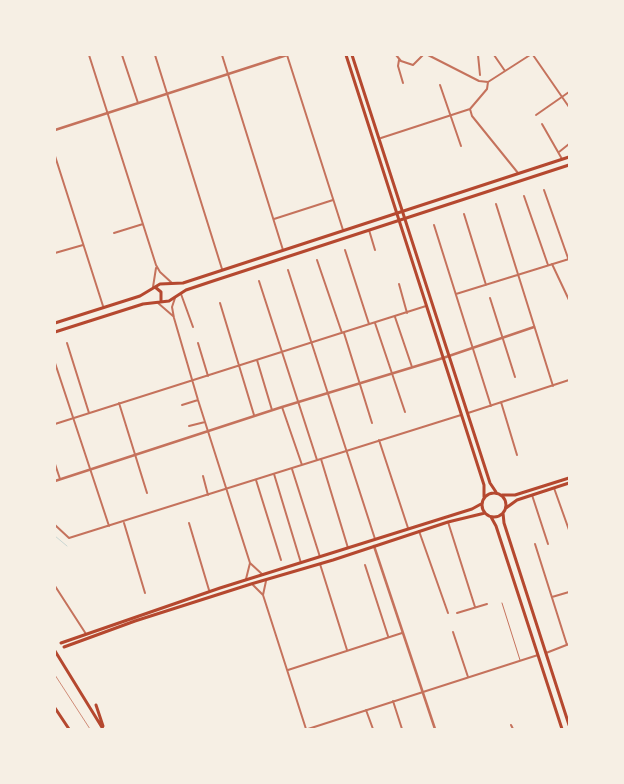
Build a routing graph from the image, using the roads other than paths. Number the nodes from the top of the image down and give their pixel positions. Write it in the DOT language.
graph roads {
  1 [pos="88,55"];
  2 [pos="122,55"];
  3 [pos="155,55"];
  4 [pos="222,55"];
  5 [pos="287,55"];
  6 [pos="346,55"];
  7 [pos="352,55"];
  8 [pos="396,55"];
  9 [pos="423,55"];
  10 [pos="428,55"];
  11 [pos="478,55"];
  12 [pos="494,55"];
  13 [pos="532,55"];
  14 [pos="399,60"];
  15 [pos="505,71"];
  16 [pos="228,74"];
  17 [pos="480,75"];
  18 [pos="488,82"];
  19 [pos="403,83"];
  20 [pos="440,85"];
  21 [pos="569,92"];
  22 [pos="167,94"];
  23 [pos="562,96"];
  24 [pos="138,103"];
  25 [pos="569,107"];
  26 [pos="371,109"];
  27 [pos="470,109"];
  28 [pos="365,111"];
  29 [pos="107,113"];
  30 [pos="536,115"];
  31 [pos="449,116"];
  32 [pos="542,124"];
  33 [pos="55,130"];
  34 [pos="381,138"];
  35 [pos="569,144"];
  36 [pos="460,146"];
  37 [pos="558,152"];
  38 [pos="55,156"];
  39 [pos="569,157"];
  40 [pos="562,159"];
  41 [pos="569,165"];
  42 [pos="525,171"];
  43 [pos="518,173"];
  44 [pos="527,179"];
  45 [pos="544,190"];
  46 [pos="524,196"];
  47 [pos="333,200"];
  48 [pos="496,204"];
  49 [pos="404,210"];
  50 [pos="398,212"];
  51 [pos="464,214"];
  52 [pos="406,218"];
  53 [pos="274,219"];
  54 [pos="400,220"];
  55 [pos="143,224"];
  56 [pos="434,225"];
  57 [pos="343,230"];
  58 [pos="369,230"];
  59 [pos="114,233"];
  60 [pos="83,245"];
  61 [pos="283,250"];
  62 [pos="345,250"];
  63 [pos="375,250"];
  64 [pos="55,254"];
  65 [pos="262,256"];
  66 [pos="569,259"];
  67 [pos="317,260"];
  68 [pos="264,264"];
  69 [pos="552,264"];
  70 [pos="156,265"];
  71 [pos="548,265"];
  72 [pos="222,269"];
  73 [pos="288,270"];
  74 [pos="518,275"];
  75 [pos="259,281"];
  76 [pos="172,283"];
  77 [pos="400,284"];
  78 [pos="486,285"];
  79 [pos="155,287"];
  80 [pos="152,290"];
  81 [pos="180,293"];
  82 [pos="456,294"];
  83 [pos="176,296"];
  84 [pos="490,298"];
  85 [pos="569,300"];
  86 [pos="155,302"];
  87 [pos="160,302"];
  88 [pos="220,303"];
  89 [pos="426,306"];
  90 [pos="104,308"];
  91 [pos="407,312"];
  92 [pos="395,317"];
  93 [pos="174,318"];
  94 [pos="55,323"];
  95 [pos="376,323"];
  96 [pos="369,325"];
  97 [pos="193,327"];
  98 [pos="534,327"];
  99 [pos="55,332"];
  100 [pos="343,333"];
  101 [pos="503,337"];
  102 [pos="67,343"];
  103 [pos="198,343"];
  104 [pos="313,343"];
  105 [pos="472,347"];
  106 [pos="282,352"];
  107 [pos="450,356"];
  108 [pos="443,358"];
  109 [pos="258,360"];
  110 [pos="55,363"];
  111 [pos="239,366"];
  112 [pos="412,367"];
  113 [pos="392,373"];
  114 [pos="208,376"];
  115 [pos="515,376"];
  116 [pos="569,380"];
  117 [pos="192,381"];
  118 [pos="360,383"];
  119 [pos="553,386"];
  120 [pos="329,392"];
  121 [pos="198,400"];
  122 [pos="298,402"];
  123 [pos="501,402"];
  124 [pos="119,403"];
  125 [pos="182,405"];
  126 [pos="282,406"];
  127 [pos="491,406"];
  128 [pos="272,410"];
  129 [pos="405,412"];
  130 [pos="468,413"];
  131 [pos="89,414"];
  132 [pos="461,415"];
  133 [pos="254,416"];
  134 [pos="74,418"];
  135 [pos="205,422"];
  136 [pos="372,423"];
  137 [pos="55,424"];
  138 [pos="189,426"];
  139 [pos="208,431"];
  140 [pos="379,440"];
  141 [pos="348,450"];
  142 [pos="134,455"];
  143 [pos="517,455"];
  144 [pos="319,460"];
  145 [pos="55,464"];
  146 [pos="302,465"];
  147 [pos="292,468"];
  148 [pos="91,470"];
  149 [pos="274,474"];
  150 [pos="202,476"];
  151 [pos="569,478"];
  152 [pos="60,479"];
  153 [pos="256,480"];
  154 [pos="55,481"];
  155 [pos="569,483"];
  156 [pos="554,488"];
  157 [pos="226,489"];
  158 [pos="496,492"];
  159 [pos="147,493"];
  160 [pos="208,495"];
  161 [pos="501,495"];
  162 [pos="532,495"];
  163 [pos="484,497"];
  164 [pos="481,504"];
  165 [pos="506,508"];
  166 [pos="484,513"];
  167 [pos="503,513"];
  168 [pos="491,517"];
  169 [pos="124,522"];
  170 [pos="448,522"];
  171 [pos="189,523"];
  172 [pos="55,525"];
  173 [pos="109,526"];
  174 [pos="408,528"];
  175 [pos="569,530"];
  176 [pos="419,531"];
  177 [pos="376,539"];
  178 [pos="535,544"];
  179 [pos="548,544"];
  180 [pos="374,546"];
  181 [pos="348,548"];
  182 [pos="331,554"];
  183 [pos="320,557"];
  184 [pos="280,560"];
  185 [pos="332,560"];
  186 [pos="250,563"];
  187 [pos="301,563"];
  188 [pos="320,564"];
  189 [pos="365,565"];
  190 [pos="263,575"];
  191 [pos="267,579"];
  192 [pos="246,580"];
  193 [pos="251,584"];
  194 [pos="55,586"];
  195 [pos="220,588"];
  196 [pos="210,592"];
  197 [pos="569,592"];
  198 [pos="144,593"];
  199 [pos="222,594"];
  200 [pos="263,595"];
  201 [pos="552,597"];
  202 [pos="502,603"];
  203 [pos="487,604"];
  204 [pos="475,607"];
  205 [pos="448,613"];
  206 [pos="457,613"];
  207 [pos="404,632"];
  208 [pos="453,632"];
  209 [pos="86,634"];
  210 [pos="388,637"];
  211 [pos="61,643"];
  212 [pos="568,644"];
  213 [pos="64,647"];
  214 [pos="347,650"];
  215 [pos="55,651"];
  216 [pos="546,654"];
  217 [pos="538,656"];
  218 [pos="520,661"];
  219 [pos="288,670"];
  220 [pos="468,677"];
  221 [pos="423,691"];
  222 [pos="393,701"];
  223 [pos="96,705"];
  224 [pos="55,708"];
  225 [pos="564,709"];
  226 [pos="366,710"];
  227 [pos="556,712"];
  228 [pos="512,725"];
  229 [pos="569,725"];
  230 [pos="69,729"];
  231 [pos="104,729"];
  232 [pos="307,729"];
  233 [pos="373,729"];
  234 [pos="402,729"];
  235 [pos="435,729"];
  236 [pos="513,729"];
  237 [pos="562,729"];
  1 -- 29 [label="street"];
  2 -- 24 [label="street"];
  3 -- 22 [label="street"];
  4 -- 16 [label="street"];
  5 -- 16 [label="street"];
  5 -- 47 [label="street"];
  6 -- 28 [label="main road"];
  7 -- 26 [label="main road"];
  8 -- 14 [label="street"];
  9 -- 14 [label="street"];
  10 -- 18 [label="street"];
  11 -- 17 [label="street"];
  12 -- 15 [label="street"];
  13 -- 15 [label="street"];
  13 -- 23 [label="street"];
  14 -- 19 [label="street"];
  15 -- 18 [label="street"];
  16 -- 22 [label="street"];
  16 -- 53 [label="street"];
  18 -- 27 [label="street"];
  20 -- 31 [label="street"];
  21 -- 23 [label="street"];
  22 -- 24 [label="street"];
  22 -- 72 [label="street"];
  23 -- 25 [label="street"];
  23 -- 30 [label="street"];
  24 -- 29 [label="street"];
  26 -- 28 [label="main road"];
  26 -- 34 [label="main road"];
  27 -- 31 [label="street"];
  27 -- 43 [label="street"];
  28 -- 50 [label="main road"];
  29 -- 33 [label="street"];
  29 -- 55 [label="street"];
  31 -- 34 [label="street"];
  31 -- 36 [label="street"];
  32 -- 37 [label="street"];
  34 -- 49 [label="main road"];
  35 -- 37 [label="street"];
  37 -- 40 [label="street"];
  38 -- 60 [label="street"];
  39 -- 40 [label="main road"];
  40 -- 42 [label="main road"];
  41 -- 44 [label="main road"];
  42 -- 43 [label="main road"];
  42 -- 44 [label="main road"];
  43 -- 49 [label="main road"];
  44 -- 52 [label="main road"];
  45 -- 66 [label="street"];
  46 -- 71 [label="street"];
  47 -- 53 [label="street"];
  47 -- 57 [label="street"];
  48 -- 74 [label="street"];
  49 -- 50 [label="main road"];
  49 -- 52 [label="main road"];
  50 -- 54 [label="main road"];
  50 -- 57 [label="main road"];
  51 -- 78 [label="street"];
  52 -- 54 [label="main road"];
  52 -- 107 [label="main road"];
  53 -- 61 [label="street"];
  54 -- 58 [label="main road"];
  54 -- 89 [label="main road"];
  55 -- 59 [label="street"];
  55 -- 70 [label="street"];
  56 -- 82 [label="street"];
  57 -- 61 [label="main road"];
  58 -- 63 [label="street"];
  58 -- 68 [label="main road"];
  60 -- 64 [label="street"];
  60 -- 90 [label="street"];
  61 -- 65 [label="main road"];
  62 -- 96 [label="street"];
  65 -- 68 [label="main road"];
  65 -- 72 [label="main road"];
  66 -- 69 [label="street"];
  67 -- 100 [label="street"];
  68 -- 81 [label="main road"];
  69 -- 71 [label="street"];
  69 -- 85 [label="street"];
  70 -- 76 [label="street"];
  70 -- 80 [label="street"];
  71 -- 74 [label="street"];
  72 -- 76 [label="main road"];
  73 -- 104 [label="street"];
  74 -- 78 [label="street"];
  74 -- 98 [label="street"];
  75 -- 106 [label="street"];
  76 -- 79 [label="main road"];
  77 -- 91 [label="street"];
  78 -- 82 [label="street"];
  79 -- 80 [label="main road"];
  79 -- 87 [label="main road"];
  80 -- 90 [label="main road"];
  81 -- 83 [label="main road"];
  81 -- 97 [label="street"];
  82 -- 105 [label="street"];
  83 -- 87 [label="main road"];
  83 -- 93 [label="street"];
  84 -- 101 [label="street"];
  86 -- 87 [label="main road"];
  86 -- 93 [label="street"];
  86 -- 99 [label="main road"];
  88 -- 111 [label="street"];
  89 -- 91 [label="street"];
  89 -- 108 [label="main road"];
  90 -- 94 [label="main road"];
  91 -- 92 [label="street"];
  92 -- 95 [label="street"];
  92 -- 112 [label="street"];
  93 -- 117 [label="street"];
  95 -- 96 [label="street"];
  95 -- 113 [label="street"];
  96 -- 100 [label="street"];
  98 -- 101 [label="street"];
  98 -- 119 [label="street"];
  100 -- 104 [label="street"];
  100 -- 118 [label="street"];
  101 -- 105 [label="street"];
  101 -- 115 [label="street"];
  102 -- 131 [label="street"];
  103 -- 114 [label="street"];
  104 -- 106 [label="street"];
  104 -- 120 [label="street"];
  105 -- 107 [label="street"];
  105 -- 127 [label="street"];
  106 -- 109 [label="street"];
  106 -- 122 [label="street"];
  107 -- 108 [label="street"];
  107 -- 130 [label="main road"];
  108 -- 112 [label="street"];
  108 -- 132 [label="main road"];
  109 -- 111 [label="street"];
  109 -- 128 [label="street"];
  110 -- 134 [label="street"];
  111 -- 114 [label="street"];
  111 -- 133 [label="street"];
  112 -- 113 [label="street"];
  113 -- 118 [label="street"];
  113 -- 129 [label="street"];
  114 -- 117 [label="street"];
  116 -- 119 [label="street"];
  117 -- 121 [label="street"];
  117 -- 124 [label="street"];
  118 -- 120 [label="street"];
  118 -- 136 [label="street"];
  119 -- 123 [label="street"];
  120 -- 122 [label="street"];
  120 -- 141 [label="street"];
  121 -- 125 [label="street"];
  121 -- 135 [label="street"];
  122 -- 126 [label="street"];
  122 -- 144 [label="street"];
  123 -- 127 [label="street"];
  123 -- 143 [label="street"];
  124 -- 131 [label="street"];
  124 -- 142 [label="street"];
  126 -- 128 [label="street"];
  126 -- 146 [label="street"];
  127 -- 130 [label="street"];
  128 -- 133 [label="street"];
  130 -- 158 [label="main road"];
  131 -- 134 [label="street"];
  132 -- 140 [label="street"];
  132 -- 163 [label="main road"];
  133 -- 139 [label="street"];
  134 -- 137 [label="street"];
  134 -- 148 [label="street"];
  135 -- 138 [label="street"];
  135 -- 139 [label="street"];
  139 -- 142 [label="street"];
  139 -- 157 [label="street"];
  140 -- 141 [label="street"];
  140 -- 174 [label="street"];
  141 -- 144 [label="street"];
  141 -- 177 [label="street"];
  142 -- 148 [label="street"];
  142 -- 159 [label="street"];
  144 -- 146 [label="street"];
  144 -- 181 [label="street"];
  145 -- 152 [label="street"];
  146 -- 147 [label="street"];
  147 -- 149 [label="street"];
  147 -- 183 [label="street"];
  148 -- 152 [label="street"];
  148 -- 173 [label="street"];
  149 -- 153 [label="street"];
  149 -- 187 [label="street"];
  150 -- 160 [label="street"];
  151 -- 161 [label="main road"];
  152 -- 154 [label="street"];
  153 -- 157 [label="street"];
  153 -- 184 [label="street"];
  155 -- 156 [label="main road"];
  156 -- 162 [label="main road"];
  156 -- 175 [label="street"];
  157 -- 160 [label="street"];
  157 -- 186 [label="street"];
  158 -- 161 [label="main road"];
  158 -- 163 [label="main road"];
  160 -- 169 [label="street"];
  161 -- 165 [label="main road"];
  162 -- 165 [label="main road"];
  162 -- 179 [label="street"];
  163 -- 164 [label="main road"];
  164 -- 166 [label="main road"];
  164 -- 174 [label="main road"];
  165 -- 167 [label="main road"];
  166 -- 168 [label="main road"];
  166 -- 170 [label="main road"];
  167 -- 168 [label="main road"];
  167 -- 216 [label="main road"];
  168 -- 217 [label="main road"];
  169 -- 173 [label="street"];
  169 -- 198 [label="street"];
  170 -- 176 [label="main road"];
  170 -- 204 [label="street"];
  171 -- 196 [label="street"];
  172 -- 173 [label="street"];
  174 -- 177 [label="main road"];
  176 -- 180 [label="main road"];
  176 -- 205 [label="street"];
  177 -- 181 [label="main road"];
  178 -- 201 [label="street"];
  180 -- 185 [label="main road"];
  180 -- 207 [label="street"];
  181 -- 182 [label="main road"];
  182 -- 183 [label="main road"];
  182 -- 185 [label="main road"];
  183 -- 187 [label="main road"];
  185 -- 188 [label="main road"];
  186 -- 190 [label="street"];
  186 -- 192 [label="street"];
  187 -- 190 [label="main road"];
  188 -- 191 [label="main road"];
  188 -- 214 [label="street"];
  189 -- 210 [label="street"];
  190 -- 192 [label="main road"];
  191 -- 193 [label="main road"];
  191 -- 200 [label="street"];
  192 -- 195 [label="main road"];
  193 -- 199 [label="main road"];
  193 -- 200 [label="street"];
  194 -- 209 [label="street"];
  195 -- 196 [label="main road"];
  195 -- 199 [label="main road"];
  196 -- 209 [label="main road"];
  197 -- 201 [label="street"];
  199 -- 213 [label="main road"];
  200 -- 219 [label="street"];
  201 -- 212 [label="street"];
  202 -- 218 [label="lane"];
  203 -- 204 [label="street"];
  204 -- 206 [label="street"];
  207 -- 210 [label="street"];
  207 -- 221 [label="street"];
  208 -- 220 [label="street"];
  209 -- 211 [label="main road"];
  210 -- 214 [label="street"];
  212 -- 216 [label="street"];
  214 -- 219 [label="street"];
  215 -- 231 [label="main road"];
  216 -- 225 [label="main road"];
  217 -- 218 [label="street"];
  217 -- 227 [label="main road"];
  218 -- 220 [label="street"];
  219 -- 232 [label="street"];
  220 -- 221 [label="street"];
  221 -- 222 [label="street"];
  221 -- 235 [label="street"];
  222 -- 226 [label="street"];
  222 -- 234 [label="street"];
  223 -- 231 [label="main road"];
  224 -- 230 [label="main road"];
  225 -- 227 [label="main road"];
  225 -- 229 [label="main road"];
  226 -- 232 [label="street"];
  226 -- 233 [label="street"];
  227 -- 237 [label="main road"];
  228 -- 236 [label="street"];
}
